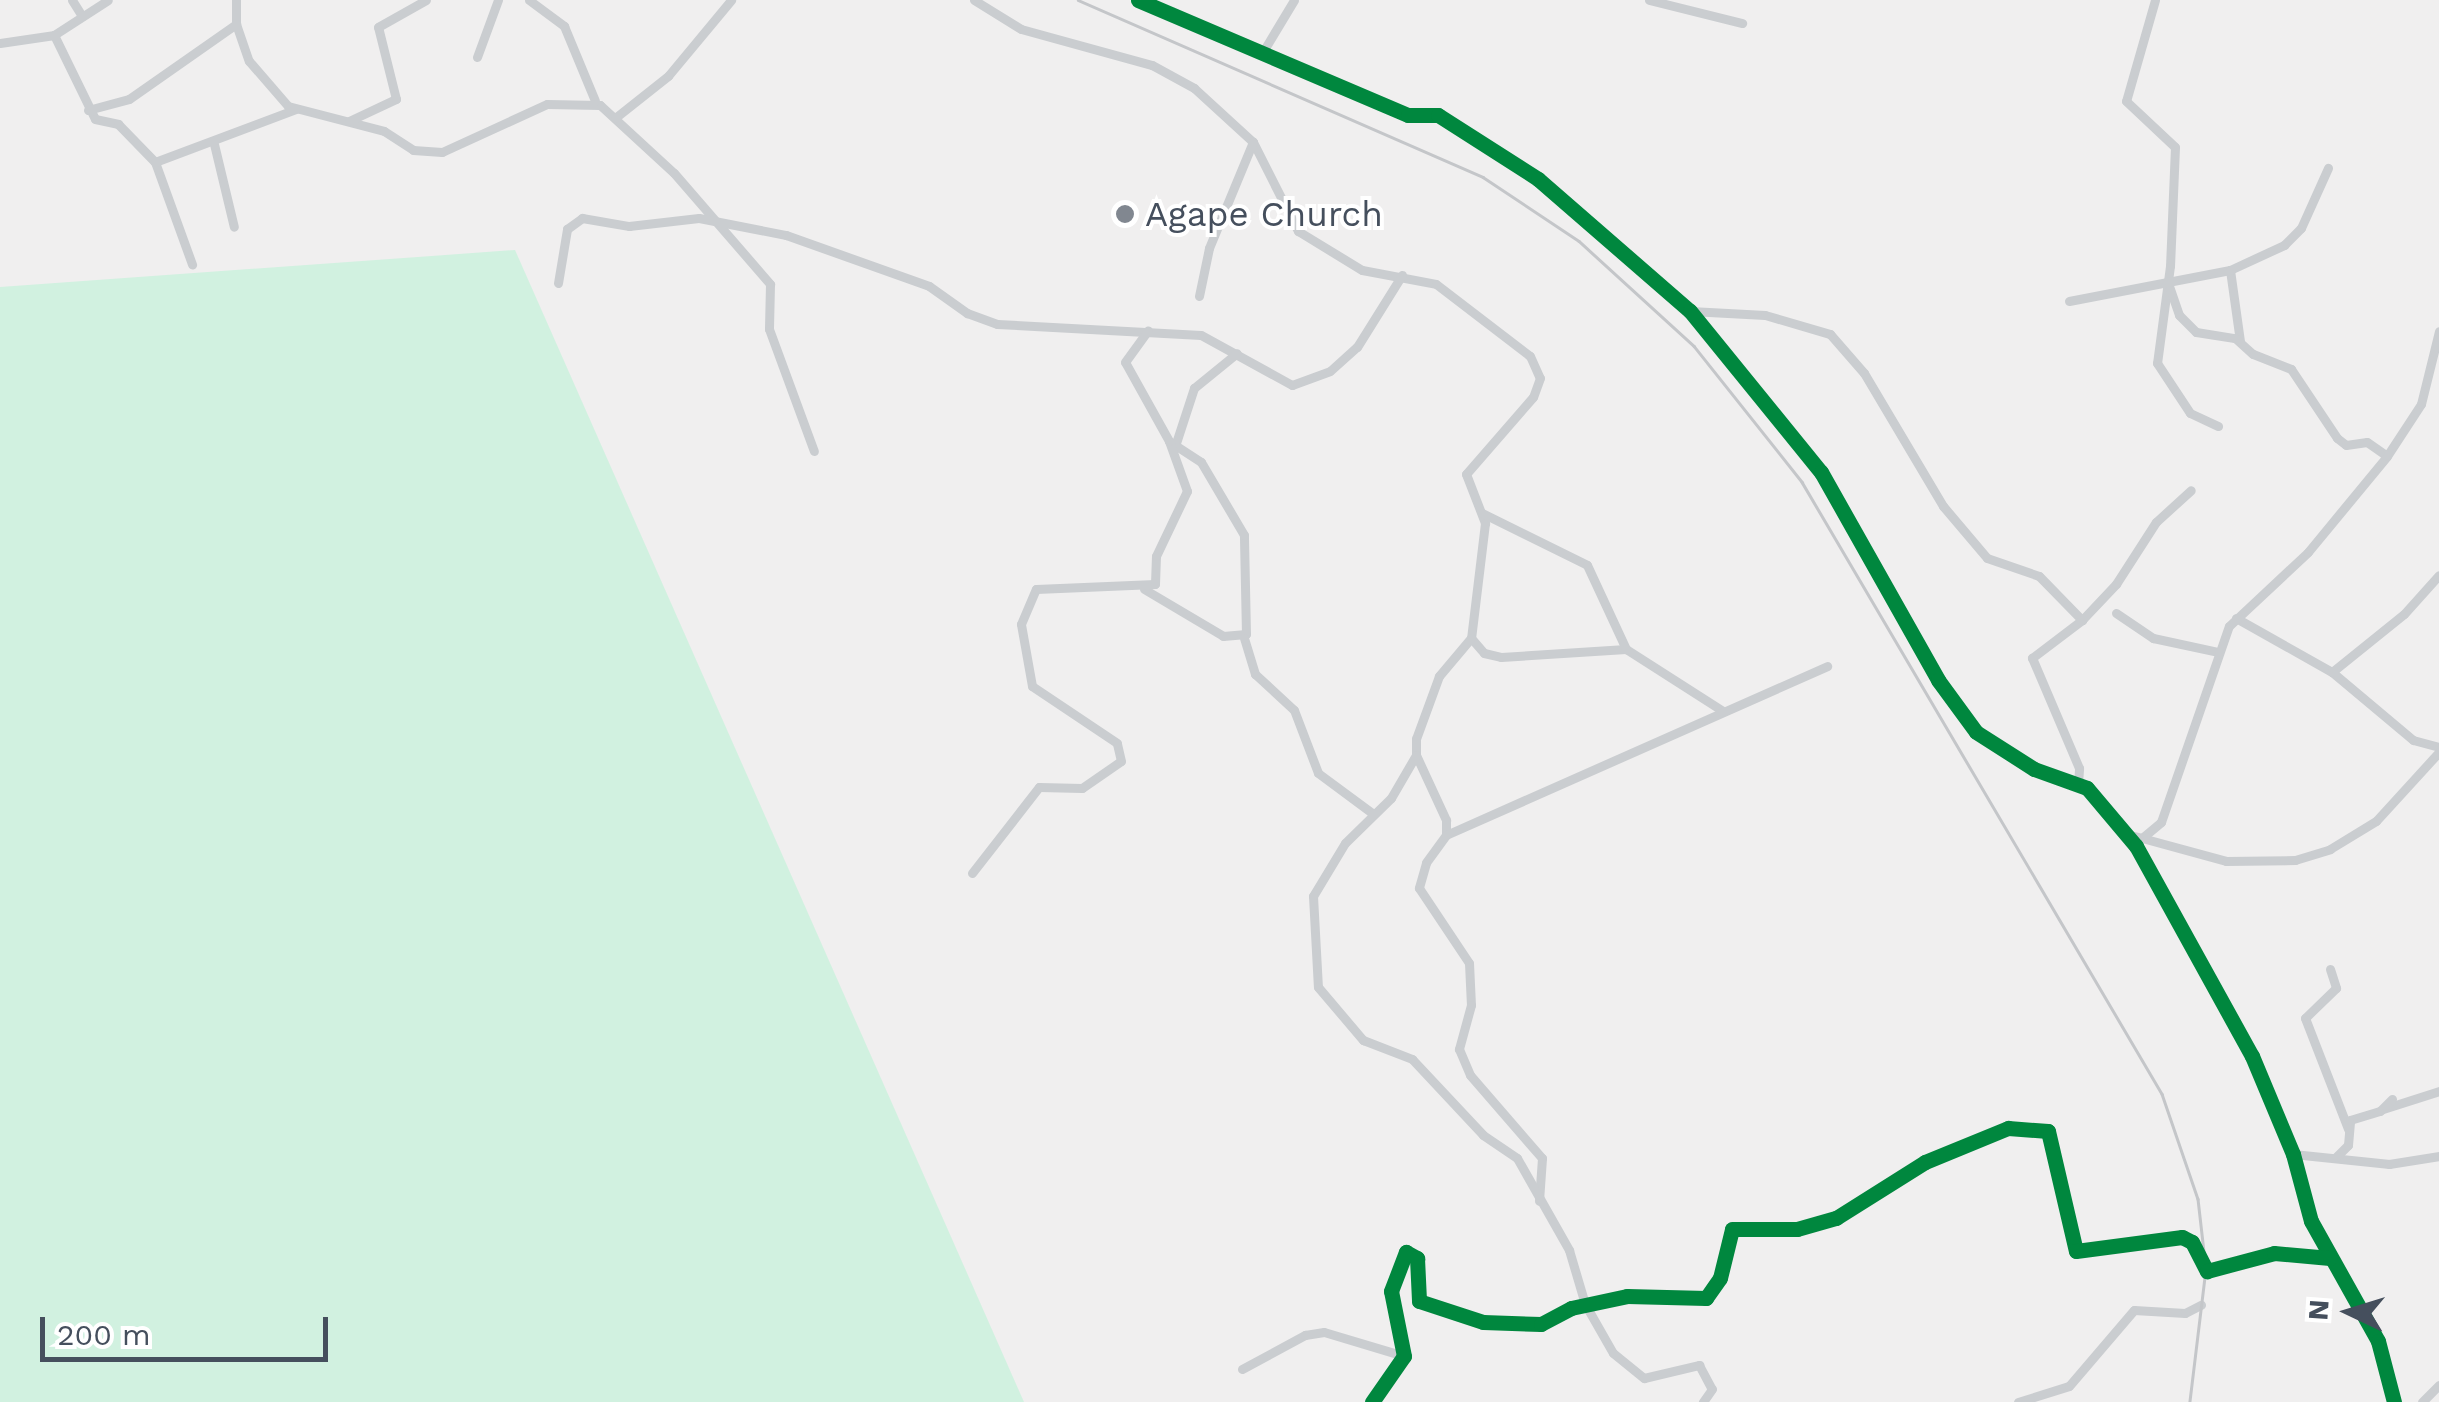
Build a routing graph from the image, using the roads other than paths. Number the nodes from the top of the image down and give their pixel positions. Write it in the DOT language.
graph roads {
  1 [pos="72,0"];
  2 [pos="108,0"];
  3 [pos="236,0"];
  4 [pos="426,0"];
  5 [pos="498,0"];
  6 [pos="529,0"];
  7 [pos="731,0"];
  8 [pos="974,0"];
  9 [pos="1138,0"];
  10 [pos="1294,0"];
  11 [pos="1649,0"];
  12 [pos="2155,0"];
  13 [pos="82,16"];
  14 [pos="1742,23"];
  15 [pos="236,24"];
  16 [pos="54,35"];
  17 [pos="0,43"];
  18 [pos="1261,55"];
  19 [pos="477,56"];
  20 [pos="595,101"];
  21 [pos="296,109"];
  22 [pos="88,110"];
  23 [pos="616,118"];
  24 [pos="347,121"];
  25 [pos="1252,142"];
  26 [pos="214,144"];
  27 [pos="155,162"];
  28 [pos="2328,168"];
  29 [pos="717,221"];
  30 [pos="234,227"];
  31 [pos="192,264"];
  32 [pos="2230,270"];
  33 [pos="1402,275"];
  34 [pos="2168,281"];
  35 [pos="558,282"];
  36 [pos="1200,296"];
  37 [pos="2069,301"];
  38 [pos="1690,311"];
  39 [pos="1148,330"];
  40 [pos="2439,330"];
  41 [pos="2240,341"];
  42 [pos="1236,353"];
  43 [pos="2218,426"];
  44 [pos="1173,442"];
  45 [pos="814,452"];
  46 [pos="2387,456"];
  47 [pos="2191,490"];
  48 [pos="1482,513"];
  49 [pos="2439,576"];
  50 [pos="1144,589"];
  51 [pos="2116,614"];
  52 [pos="2236,618"];
  53 [pos="2082,620"];
  54 [pos="1244,638"];
  55 [pos="1471,638"];
  56 [pos="1626,649"];
  57 [pos="2218,652"];
  58 [pos="1827,666"];
  59 [pos="2332,672"];
  60 [pos="1723,711"];
  61 [pos="2439,750"];
  62 [pos="1416,755"];
  63 [pos="2078,784"];
  64 [pos="1372,814"];
  65 [pos="1446,835"];
  66 [pos="2129,835"];
  67 [pos="2142,838"];
  68 [pos="972,873"];
  69 [pos="2330,969"];
  70 [pos="2439,1091"];
  71 [pos="2392,1099"];
  72 [pos="2384,1109"];
  73 [pos="2348,1129"];
  74 [pos="2293,1154"];
  75 [pos="2439,1156"];
  76 [pos="2334,1158"];
  77 [pos="1539,1200"];
  78 [pos="2330,1258"];
  79 [pos="1585,1304"];
  80 [pos="2201,1305"];
  81 [pos="1404,1356"];
  82 [pos="1242,1368"];
  83 [pos="2439,1386"];
  84 [pos="1372,1402"];
  85 [pos="1703,1402"];
  86 [pos="2018,1402"];
  87 [pos="2394,1402"];
  88 [pos="2422,1402"];
  1 -- 13 [label="street"];
  2 -- 13 [label="street"];
  3 -- 15 [label="street"];
  4 -- 24 [label="street"];
  5 -- 19 [label="street"];
  6 -- 20 [label="street"];
  7 -- 23 [label="street"];
  8 -- 25 [label="street"];
  9 -- 18 [label="street"];
  10 -- 18 [label="street"];
  11 -- 14 [label="street"];
  12 -- 34 [label="street"];
  13 -- 16 [label="street"];
  15 -- 21 [label="street"];
  15 -- 22 [label="street"];
  16 -- 17 [label="street"];
  16 -- 22 [label="street"];
  18 -- 38 [label="street"];
  20 -- 23 [label="street"];
  20 -- 24 [label="street"];
  21 -- 24 [label="street"];
  21 -- 26 [label="street"];
  22 -- 27 [label="street"];
  23 -- 29 [label="street"];
  25 -- 33 [label="street"];
  25 -- 36 [label="street"];
  26 -- 27 [label="street"];
  26 -- 30 [label="street"];
  27 -- 31 [label="street"];
  28 -- 32 [label="street"];
  29 -- 35 [label="street"];
  29 -- 39 [label="street"];
  29 -- 45 [label="street"];
  32 -- 34 [label="street"];
  32 -- 41 [label="street"];
  33 -- 42 [label="street"];
  33 -- 48 [label="street"];
  34 -- 37 [label="street"];
  34 -- 41 [label="street"];
  34 -- 43 [label="street"];
  38 -- 53 [label="street"];
  38 -- 63 [label="street"];
  39 -- 42 [label="street"];
  39 -- 44 [label="street"];
  40 -- 46 [label="street"];
  41 -- 46 [label="street"];
  42 -- 44 [label="street"];
  44 -- 50 [label="street"];
  44 -- 54 [label="street"];
  46 -- 52 [label="street"];
  47 -- 53 [label="street"];
  48 -- 55 [label="street"];
  48 -- 56 [label="street"];
  49 -- 59 [label="street"];
  50 -- 54 [label="street"];
  50 -- 68 [label="street"];
  51 -- 57 [label="street"];
  52 -- 57 [label="street"];
  52 -- 59 [label="street"];
  53 -- 63 [label="street"];
  54 -- 64 [label="street"];
  55 -- 56 [label="street"];
  55 -- 62 [label="street"];
  56 -- 60 [label="street"];
  57 -- 67 [label="street"];
  58 -- 60 [label="street"];
  59 -- 61 [label="street"];
  60 -- 65 [label="street"];
  61 -- 67 [label="street"];
  62 -- 64 [label="street"];
  62 -- 65 [label="street"];
  63 -- 66 [label="street"];
  64 -- 77 [label="street"];
  65 -- 77 [label="street"];
  66 -- 67 [label="street"];
  66 -- 74 [label="street"];
  69 -- 73 [label="street"];
  70 -- 72 [label="street"];
  71 -- 72 [label="street"];
  72 -- 73 [label="street"];
  73 -- 76 [label="street"];
  74 -- 76 [label="street"];
  74 -- 78 [label="street"];
  75 -- 76 [label="street"];
  77 -- 79 [label="street"];
  78 -- 79 [label="street"];
  78 -- 87 [label="street"];
  79 -- 81 [label="street"];
  79 -- 85 [label="street"];
  80 -- 86 [label="street"];
  81 -- 82 [label="street"];
  81 -- 84 [label="street"];
  83 -- 88 [label="street"];
}
